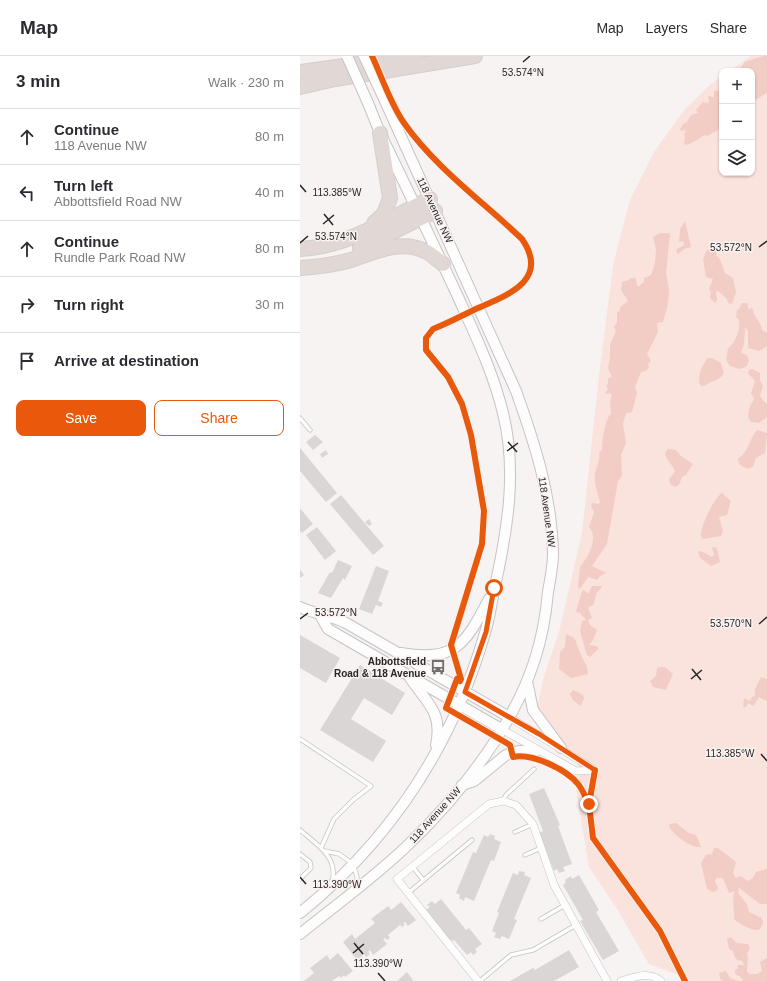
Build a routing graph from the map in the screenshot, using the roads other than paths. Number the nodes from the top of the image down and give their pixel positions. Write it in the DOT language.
graph roads {
  1 [pos="347,56"];
  2 [pos="364,56"];
  3 [pos="415,56"];
  4 [pos="475,56"];
  5 [pos="300,72"];
  6 [pos="300,87"];
  7 [pos="380,133"];
  8 [pos="432,205"];
  9 [pos="418,212"];
  10 [pos="360,235"];
  11 [pos="300,249"];
  12 [pos="323,264"];
  13 [pos="443,264"];
  14 [pos="300,268"];
  15 [pos="300,418"];
  16 [pos="310,430"];
  17 [pos="494,588"];
  18 [pos="300,607"];
  19 [pos="320,615"];
  20 [pos="396,653"];
  21 [pos="408,674"];
  22 [pos="527,681"];
  23 [pos="465,692"];
  24 [pos="459,705"];
  25 [pos="509,718"];
  26 [pos="503,730"];
  27 [pos="300,738"];
  28 [pos="561,748"];
  29 [pos="536,750"];
  30 [pos="434,758"];
  31 [pos="534,769"];
  32 [pos="462,785"];
  33 [pos="503,801"];
  34 [pos="532,824"];
  35 [pos="515,832"];
  36 [pos="301,833"];
  37 [pos="472,840"];
  38 [pos="321,848"];
  39 [pos="541,848"];
  40 [pos="324,851"];
  41 [pos="300,854"];
  42 [pos="525,855"];
  43 [pos="354,864"];
  44 [pos="413,866"];
  45 [pos="300,879"];
  46 [pos="424,880"];
  47 [pos="357,888"];
  48 [pos="328,890"];
  49 [pos="408,893"];
  50 [pos="565,905"];
  51 [pos="300,913"];
  52 [pos="541,919"];
  53 [pos="576,924"];
  54 [pos="300,934"];
  55 [pos="658,979"];
  56 [pos="479,981"];
  57 [pos="607,981"];
  58 [pos="621,981"];
  1 -- 7 [label="main road, 118 Avenue NW, bridge"];
  2 -- 8 [label="main road, 118 Avenue NW, bridge"];
  3 -- 5 [label="highway"];
  4 -- 6 [label="highway"];
  7 -- 9 [label="main road, 118 Avenue NW"];
  7 -- 10 [label="highway"];
  8 -- 9 [label="highway"];
  8 -- 22 [label="main road, 118 Avenue NW"];
  9 -- 10 [label="highway"];
  9 -- 12 [label="highway"];
  9 -- 13 [label="main road, 118 Avenue NW"];
  10 -- 11 [label="highway"];
  12 -- 13 [label="highway"];
  12 -- 14 [label="highway"];
  13 -- 17 [label="main road, 118 Avenue NW"];
  15 -- 16 [label="lane"];
  17 -- 20 [label="main road"];
  17 -- 23 [label="main road, 118 Avenue NW"];
  18 -- 19 [label="main road"];
  19 -- 20 [label="main road"];
  19 -- 21 [label="main road"];
  20 -- 23 [label="main road"];
  21 -- 24 [label="main road"];
  21 -- 30 [label="main road"];
  22 -- 25 [label="main road, 118 Avenue NW"];
  22 -- 28 [label="main road"];
  23 -- 24 [label="main road, 118 Avenue NW"];
  23 -- 25 [label="main road"];
  24 -- 26 [label="main road"];
  24 -- 30 [label="main road, 118 Avenue NW"];
  25 -- 26 [label="main road, 118 Avenue NW"];
  25 -- 28 [label="street"];
  26 -- 29 [label="street"];
  26 -- 32 [label="main road, 118 Avenue NW"];
  27 -- 38 [label="lane"];
  28 -- 29 [label="street"];
  29 -- 32 [label="main road"];
  30 -- 43 [label="main road, 118 Avenue NW"];
  31 -- 33 [label="lane"];
  32 -- 47 [label="main road, 118 Avenue NW"];
  33 -- 34 [label="street"];
  33 -- 44 [label="street"];
  34 -- 35 [label="lane"];
  34 -- 39 [label="street"];
  36 -- 38 [label="lane"];
  37 -- 46 [label="lane"];
  38 -- 40 [label="lane"];
  39 -- 42 [label="lane"];
  39 -- 50 [label="street"];
  40 -- 43 [label="lane"];
  40 -- 48 [label="lane"];
  41 -- 45 [label="lane"];
  43 -- 47 [label="lane"];
  43 -- 48 [label="main road, 118 Avenue NW"];
  44 -- 46 [label="lane"];
  44 -- 49 [label="street"];
  46 -- 49 [label="lane"];
  47 -- 54 [label="main road, 118 Avenue NW"];
  48 -- 51 [label="main road, 118 Avenue NW"];
  49 -- 56 [label="street"];
  50 -- 52 [label="lane"];
  50 -- 53 [label="street"];
  53 -- 56 [label="lane"];
  53 -- 57 [label="street"];
  55 -- 58 [label="street"];
}
